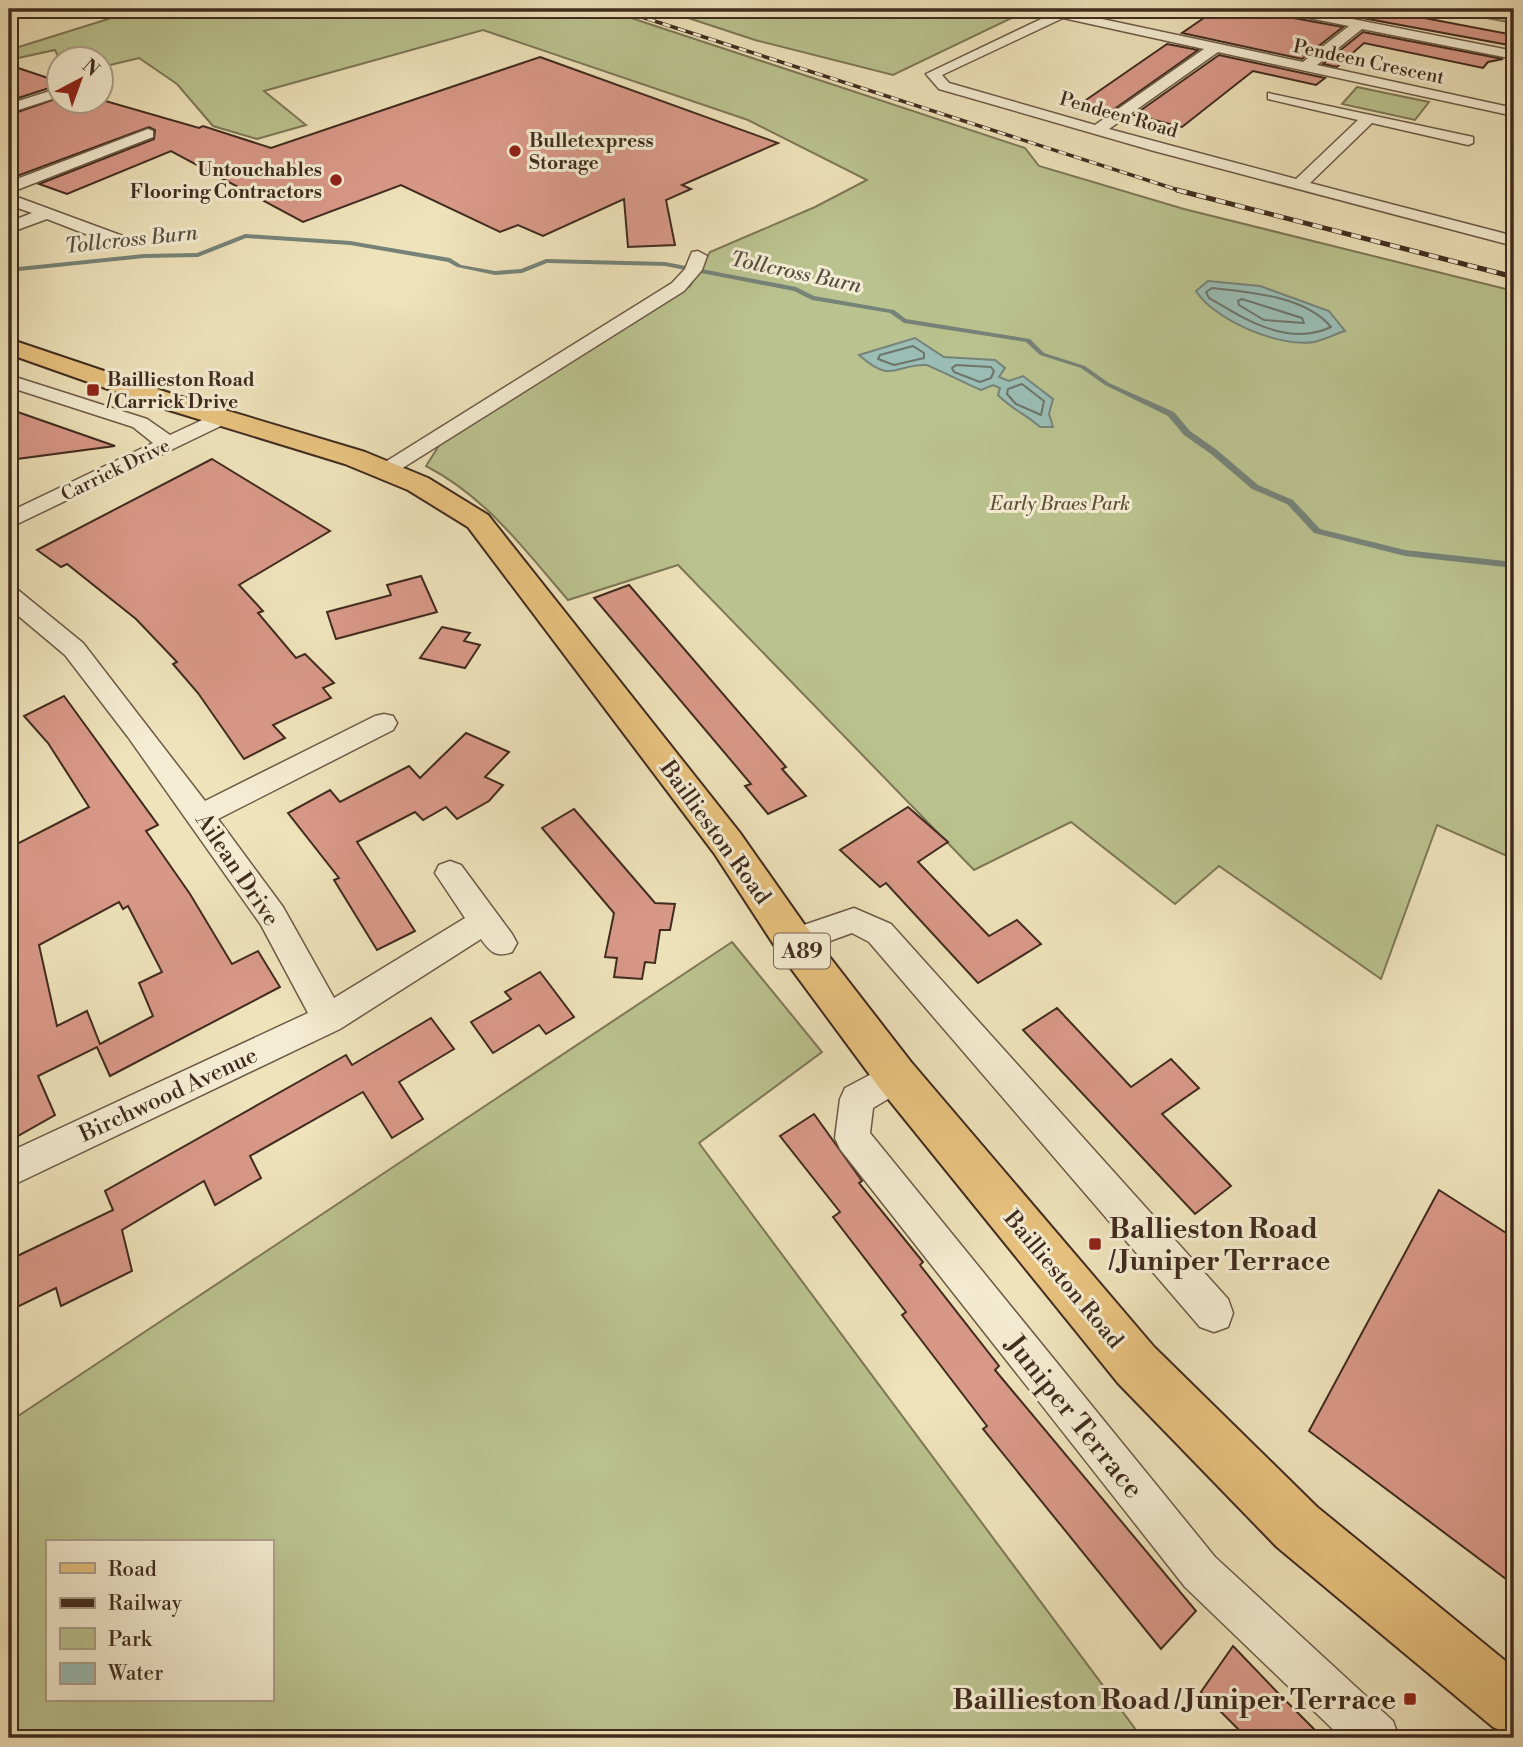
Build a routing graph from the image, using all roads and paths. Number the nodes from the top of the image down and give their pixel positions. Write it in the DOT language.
graph roads {
  1 [pos="1284,9"];
  2 [pos="1067,11"];
  3 [pos="1360,24"];
  4 [pos="1216,47"];
  5 [pos="1514,55"];
  6 [pos="1306,67"];
  7 [pos="1340,74"];
  8 [pos="1514,93"];
  9 [pos="46,96"];
  10 [pos="1273,96"];
  11 [pos="1464,101"];
  12 [pos="1303,103"];
  13 [pos="9,109"];
  14 [pos="1507,110"];
  15 [pos="1368,118"];
  16 [pos="1098,130"];
  17 [pos="1433,131"];
  18 [pos="148,134"];
  19 [pos="1468,140"];
  20 [pos="1300,184"];
  21 [pos="9,187"];
  22 [pos="9,199"];
  23 [pos="46,214"];
  24 [pos="9,228"];
  25 [pos="1514,241"];
  26 [pos="125,243"];
  27 [pos="698,256"];
  28 [pos="9,346"];
  29 [pos="9,381"];
  30 [pos="222,418"];
  31 [pos="165,443"];
  32 [pos="385,468"];
  33 [pos="9,522"];
  34 [pos="9,596"];
  35 [pos="384,723"];
  36 [pos="202,815"];
  37 [pos="450,873"];
  38 [pos="794,941"];
  39 [pos="328,1019"];
  40 [pos="896,1076"];
  41 [pos="9,1170"];
  42 [pos="1214,1313"];
  43 [pos="1514,1706"];
  44 [pos="1376,1738"];
  1 -- 3 [label="street"];
  2 -- 4 [label="street, Pendeen Crescent"];
  2 -- 16 [label="street, Pendeen Road"];
  3 -- 5 [label="street"];
  3 -- 6 [label="street"];
  4 -- 6 [label="street, Pendeen Crescent"];
  4 -- 16 [label="street"];
  6 -- 7 [label="street, Pendeen Crescent"];
  7 -- 11 [label="street, Pendeen Crescent"];
  7 -- 12 [label="street"];
  8 -- 14 [label="street"];
  9 -- 13 [label="street"];
  10 -- 12 [label="street"];
  11 -- 14 [label="street, Pendeen Crescent"];
  11 -- 17 [label="street"];
  12 -- 15 [label="street"];
  15 -- 17 [label="street"];
  15 -- 20 [label="street"];
  16 -- 20 [label="street, Pendeen Road"];
  17 -- 19 [label="street"];
  18 -- 21 [label="street"];
  20 -- 25 [label="street, Pendeen Road"];
  22 -- 23 [label="street"];
  23 -- 24 [label="street"];
  23 -- 26 [label="street"];
  27 -- 32 [label="street"];
  28 -- 30 [label="main road, Baillieston Road / A89"];
  29 -- 31 [label="street"];
  30 -- 31 [label="street, Carrick Drive"];
  30 -- 32 [label="main road, Baillieston Road / A89"];
  31 -- 33 [label="street, Carrick Drive"];
  32 -- 38 [label="main road, Baillieston Road / A89"];
  34 -- 36 [label="street, Ailean Drive"];
  35 -- 36 [label="street"];
  36 -- 39 [label="street, Ailean Drive"];
  37 -- 39 [label="street"];
  38 -- 40 [label="main road, Baillieston Road / A89"];
  38 -- 42 [label="street"];
  39 -- 41 [label="street, Birchwood Avenue"];
  40 -- 43 [label="main road, Baillieston Road / A89"];
  40 -- 44 [label="street, Juniper Terrace"];
}
